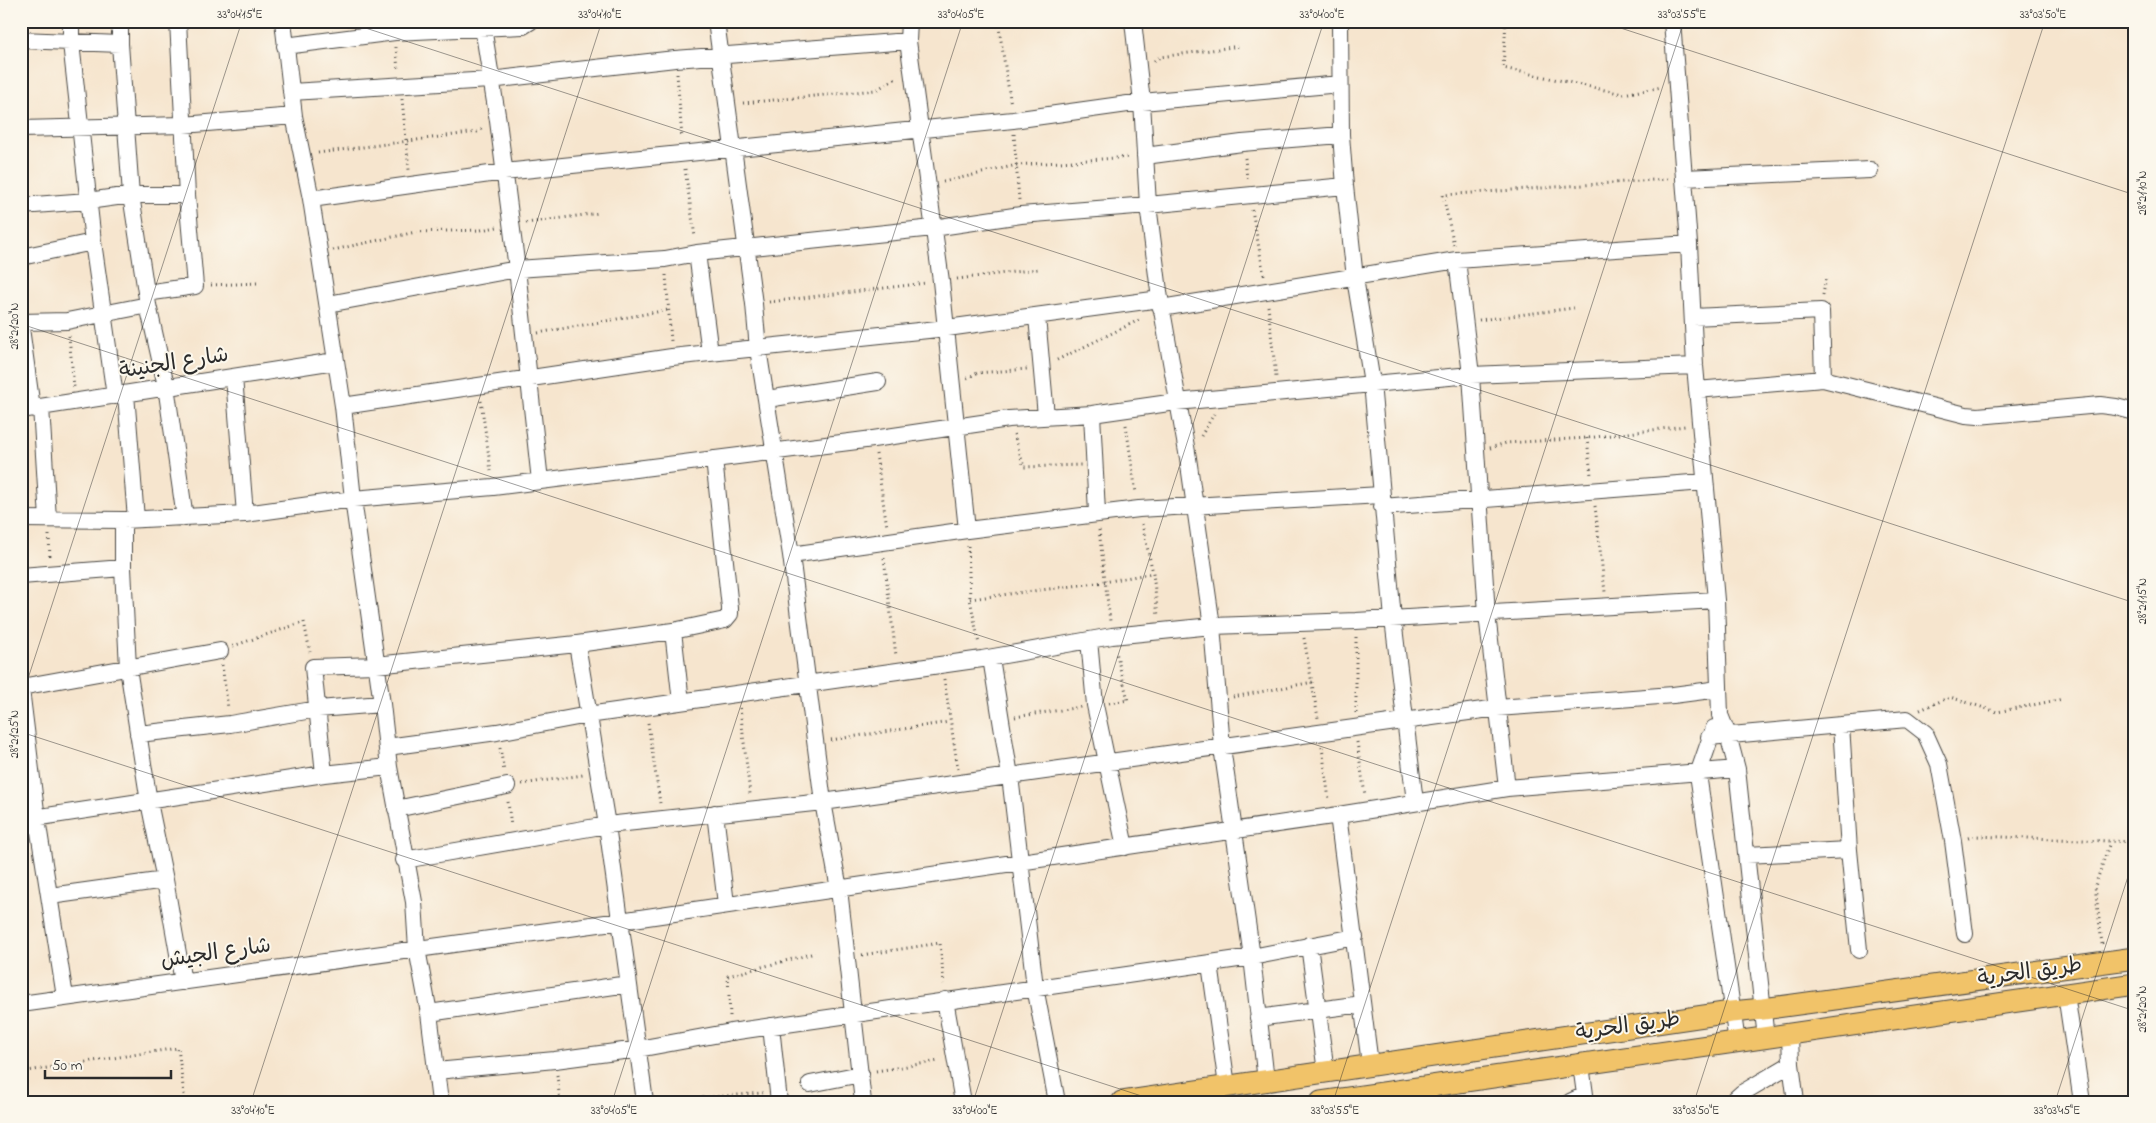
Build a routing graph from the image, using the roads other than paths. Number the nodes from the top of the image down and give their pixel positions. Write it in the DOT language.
graph roads {
  1 [pos="71,21"];
  2 [pos="120,21"];
  3 [pos="178,21"];
  4 [pos="283,21"];
  5 [pos="531,21"];
  6 [pos="716,21"];
  7 [pos="909,21"];
  8 [pos="1133,21"];
  9 [pos="1340,21"];
  10 [pos="1672,21"];
  11 [pos="482,24"];
  12 [pos="21,40"];
  13 [pos="908,41"];
  14 [pos="71,43"];
  15 [pos="120,44"];
  16 [pos="285,46"];
  17 [pos="722,55"];
  18 [pos="490,80"];
  19 [pos="1340,84"];
  20 [pos="291,92"];
  21 [pos="1142,102"];
  22 [pos="294,116"];
  23 [pos="183,125"];
  24 [pos="126,126"];
  25 [pos="21,129"];
  26 [pos="80,129"];
  27 [pos="920,129"];
  28 [pos="1341,135"];
  29 [pos="732,150"];
  30 [pos="1145,156"];
  31 [pos="1870,170"];
  32 [pos="504,172"];
  33 [pos="1684,178"];
  34 [pos="1345,186"];
  35 [pos="131,195"];
  36 [pos="187,195"];
  37 [pos="311,199"];
  38 [pos="88,201"];
  39 [pos="1148,205"];
  40 [pos="21,206"];
  41 [pos="933,228"];
  42 [pos="94,242"];
  43 [pos="1689,244"];
  44 [pos="745,247"];
  45 [pos="698,253"];
  46 [pos="21,258"];
  47 [pos="1457,260"];
  48 [pos="517,269"];
  49 [pos="1356,278"];
  50 [pos="147,299"];
  51 [pos="328,304"];
  52 [pos="1161,304"];
  53 [pos="103,314"];
  54 [pos="1036,317"];
  55 [pos="1693,317"];
  56 [pos="21,322"];
  57 [pos="21,328"];
  58 [pos="947,328"];
  59 [pos="758,349"];
  60 [pos="710,353"];
  61 [pos="335,361"];
  62 [pos="1694,366"];
  63 [pos="1472,374"];
  64 [pos="234,377"];
  65 [pos="528,378"];
  66 [pos="1823,379"];
  67 [pos="878,382"];
  68 [pos="1372,383"];
  69 [pos="166,386"];
  70 [pos="1697,390"];
  71 [pos="121,395"];
  72 [pos="767,399"];
  73 [pos="1176,402"];
  74 [pos="343,406"];
  75 [pos="32,408"];
  76 [pos="2135,412"];
  77 [pos="1092,414"];
  78 [pos="1046,416"];
  79 [pos="958,427"];
  80 [pos="774,450"];
  81 [pos="714,458"];
  82 [pos="540,481"];
  83 [pos="1704,482"];
  84 [pos="353,499"];
  85 [pos="1480,499"];
  86 [pos="1382,501"];
  87 [pos="1194,505"];
  88 [pos="1097,513"];
  89 [pos="245,514"];
  90 [pos="185,518"];
  91 [pos="21,519"];
  92 [pos="48,519"];
  93 [pos="130,519"];
  94 [pos="967,530"];
  95 [pos="790,555"];
  96 [pos="123,568"];
  97 [pos="21,576"];
  98 [pos="1716,600"];
  99 [pos="1487,614"];
  100 [pos="1393,619"];
  101 [pos="1212,626"];
  102 [pos="672,631"];
  103 [pos="1089,640"];
  104 [pos="577,644"];
  105 [pos="220,651"];
  106 [pos="986,658"];
  107 [pos="376,665"];
  108 [pos="128,668"];
  109 [pos="808,684"];
  110 [pos="21,688"];
  111 [pos="1719,689"];
  112 [pos="681,702"];
  113 [pos="382,704"];
  114 [pos="1498,708"];
  115 [pos="318,709"];
  116 [pos="588,715"];
  117 [pos="1720,715"];
  118 [pos="1404,722"];
  119 [pos="1841,724"];
  120 [pos="138,734"];
  121 [pos="1728,735"];
  122 [pos="1709,737"];
  123 [pos="387,747"];
  124 [pos="1222,747"];
  125 [pos="1108,762"];
  126 [pos="389,767"];
  127 [pos="1736,769"];
  128 [pos="324,774"];
  129 [pos="1698,774"];
  130 [pos="1010,776"];
  131 [pos="506,786"];
  132 [pos="1507,788"];
  133 [pos="148,802"];
  134 [pos="824,802"];
  135 [pos="1415,802"];
  136 [pos="396,809"];
  137 [pos="715,813"];
  138 [pos="1335,816"];
  139 [pos="29,820"];
  140 [pos="607,825"];
  141 [pos="1233,831"];
  142 [pos="1125,847"];
  143 [pos="1850,850"];
  144 [pos="1746,856"];
  145 [pos="404,860"];
  146 [pos="1019,862"];
  147 [pos="165,880"];
  148 [pos="839,888"];
  149 [pos="50,896"];
  150 [pos="726,904"];
  151 [pos="620,921"];
  152 [pos="1965,934"];
  153 [pos="1355,937"];
  154 [pos="1309,945"];
  155 [pos="417,949"];
  156 [pos="1859,950"];
  157 [pos="1252,957"];
  158 [pos="2135,958"];
  159 [pos="1210,964"];
  160 [pos="183,982"];
  161 [pos="628,984"];
  162 [pos="2135,984"];
  163 [pos="1035,987"];
  164 [pos="2066,994"];
  165 [pos="66,997"];
  166 [pos="945,1000"];
  167 [pos="21,1004"];
  168 [pos="1362,1004"];
  169 [pos="1763,1009"];
  170 [pos="1317,1010"];
  171 [pos="1731,1012"];
  172 [pos="429,1013"];
  173 [pos="852,1014"];
  174 [pos="1258,1018"];
  175 [pos="771,1026"];
  176 [pos="1790,1035"];
  177 [pos="1766,1039"];
  178 [pos="1737,1042"];
  179 [pos="638,1049"];
  180 [pos="1370,1064"];
  181 [pos="1791,1064"];
  182 [pos="1581,1065"];
  183 [pos="436,1071"];
  184 [pos="1326,1072"];
  185 [pos="861,1074"];
  186 [pos="1266,1081"];
  187 [pos="810,1084"];
  188 [pos="1227,1086"];
  189 [pos="778,1097"];
  190 [pos="1586,1098"];
  191 [pos="1325,1101"];
  192 [pos="440,1102"];
  193 [pos="645,1102"];
  194 [pos="863,1102"];
  195 [pos="963,1102"];
  196 [pos="1057,1102"];
  197 [pos="1122,1102"];
  198 [pos="1570,1102"];
  199 [pos="1732,1102"];
  200 [pos="1796,1102"];
  201 [pos="2082,1102"];
  1 -- 14 [label="street"];
  2 -- 15 [label="street"];
  3 -- 23 [label="street"];
  4 -- 16 [label="street"];
  5 -- 11 [label="street"];
  6 -- 17 [label="street"];
  7 -- 13 [label="street"];
  8 -- 21 [label="street"];
  9 -- 19 [label="street"];
  10 -- 33 [label="street"];
  11 -- 16 [label="street"];
  11 -- 18 [label="street"];
  12 -- 14 [label="street"];
  13 -- 17 [label="street"];
  13 -- 27 [label="street"];
  14 -- 15 [label="street"];
  14 -- 26 [label="street"];
  15 -- 24 [label="street"];
  16 -- 20 [label="street"];
  17 -- 18 [label="street"];
  17 -- 29 [label="street"];
  18 -- 20 [label="street"];
  18 -- 32 [label="street"];
  19 -- 21 [label="street"];
  19 -- 28 [label="street"];
  20 -- 22 [label="street"];
  21 -- 27 [label="street"];
  21 -- 30 [label="street"];
  22 -- 23 [label="street"];
  22 -- 37 [label="street"];
  23 -- 24 [label="street"];
  23 -- 36 [label="street"];
  24 -- 26 [label="street"];
  24 -- 35 [label="street"];
  25 -- 26 [label="street"];
  26 -- 38 [label="street"];
  27 -- 29 [label="street"];
  27 -- 41 [label="street"];
  28 -- 30 [label="street"];
  28 -- 34 [label="street"];
  29 -- 32 [label="street"];
  29 -- 44 [label="street"];
  30 -- 39 [label="street"];
  31 -- 33 [label="street"];
  32 -- 37 [label="street"];
  32 -- 48 [label="street"];
  33 -- 43 [label="street"];
  34 -- 39 [label="street"];
  34 -- 49 [label="street"];
  35 -- 36 [label="street"];
  35 -- 38 [label="street"];
  35 -- 50 [label="street"];
  36 -- 50 [label="street"];
  37 -- 51 [label="street"];
  38 -- 40 [label="street"];
  38 -- 42 [label="street"];
  39 -- 41 [label="street"];
  39 -- 52 [label="street"];
  41 -- 44 [label="street"];
  41 -- 58 [label="street"];
  42 -- 46 [label="street"];
  42 -- 53 [label="street"];
  43 -- 47 [label="street"];
  43 -- 55 [label="street"];
  44 -- 45 [label="street"];
  44 -- 59 [label="street"];
  45 -- 48 [label="street"];
  45 -- 60 [label="street"];
  47 -- 49 [label="street"];
  47 -- 63 [label="street"];
  48 -- 51 [label="street"];
  48 -- 65 [label="street"];
  49 -- 52 [label="street"];
  49 -- 68 [label="street"];
  50 -- 53 [label="street"];
  50 -- 69 [label="street"];
  51 -- 61 [label="street"];
  52 -- 54 [label="street"];
  52 -- 73 [label="street"];
  53 -- 56 [label="street"];
  53 -- 71 [label="street"];
  54 -- 58 [label="street"];
  54 -- 78 [label="street"];
  55 -- 62 [label="street"];
  55 -- 66 [label="street"];
  57 -- 75 [label="street"];
  58 -- 59 [label="street"];
  58 -- 79 [label="street"];
  59 -- 60 [label="street"];
  59 -- 72 [label="street"];
  60 -- 65 [label="street"];
  61 -- 64 [label="street, شارع الجنينة"];
  61 -- 74 [label="street"];
  62 -- 63 [label="street"];
  62 -- 70 [label="street"];
  63 -- 68 [label="street"];
  63 -- 85 [label="street"];
  64 -- 69 [label="street, شارع الجنينة"];
  64 -- 89 [label="street"];
  65 -- 74 [label="street"];
  65 -- 82 [label="street"];
  66 -- 70 [label="street"];
  66 -- 76 [label="street"];
  67 -- 72 [label="street"];
  68 -- 73 [label="street"];
  68 -- 86 [label="street"];
  69 -- 71 [label="street, شارع الجنينة"];
  69 -- 90 [label="street"];
  70 -- 83 [label="street"];
  71 -- 75 [label="street, شارع الجنينة"];
  71 -- 93 [label="street"];
  72 -- 80 [label="street"];
  73 -- 77 [label="street"];
  73 -- 87 [label="street"];
  74 -- 84 [label="street"];
  75 -- 92 [label="street"];
  77 -- 78 [label="street"];
  77 -- 88 [label="street"];
  78 -- 79 [label="street"];
  79 -- 80 [label="street"];
  79 -- 94 [label="street"];
  80 -- 81 [label="street"];
  80 -- 95 [label="street"];
  81 -- 82 [label="street"];
  81 -- 102 [label="street"];
  82 -- 84 [label="street"];
  83 -- 85 [label="street"];
  83 -- 98 [label="street"];
  84 -- 89 [label="street"];
  84 -- 107 [label="street"];
  85 -- 86 [label="street"];
  85 -- 99 [label="street"];
  86 -- 87 [label="street"];
  86 -- 100 [label="street"];
  87 -- 88 [label="street"];
  87 -- 101 [label="street"];
  88 -- 94 [label="street"];
  89 -- 90 [label="street"];
  90 -- 93 [label="street"];
  91 -- 92 [label="street"];
  92 -- 93 [label="street"];
  93 -- 96 [label="street"];
  94 -- 95 [label="street"];
  95 -- 109 [label="street"];
  96 -- 97 [label="street"];
  96 -- 108 [label="street"];
  98 -- 99 [label="street"];
  98 -- 111 [label="street"];
  99 -- 100 [label="street"];
  99 -- 114 [label="street"];
  100 -- 101 [label="street"];
  100 -- 118 [label="street"];
  101 -- 103 [label="street"];
  101 -- 124 [label="street"];
  102 -- 104 [label="street"];
  102 -- 112 [label="street"];
  103 -- 106 [label="street"];
  103 -- 125 [label="street"];
  104 -- 107 [label="street"];
  104 -- 116 [label="street"];
  105 -- 108 [label="street"];
  106 -- 109 [label="street"];
  106 -- 130 [label="street"];
  107 -- 113 [label="street"];
  107 -- 115 [label="street"];
  108 -- 110 [label="street"];
  108 -- 120 [label="street"];
  109 -- 112 [label="street"];
  109 -- 134 [label="street"];
  110 -- 139 [label="street"];
  111 -- 114 [label="street"];
  111 -- 117 [label="street"];
  112 -- 116 [label="street"];
  113 -- 115 [label="street"];
  113 -- 123 [label="street"];
  114 -- 118 [label="street"];
  114 -- 132 [label="street"];
  115 -- 120 [label="street"];
  115 -- 128 [label="street"];
  116 -- 123 [label="street"];
  116 -- 140 [label="street"];
  117 -- 121 [label="street"];
  117 -- 122 [label="street"];
  118 -- 124 [label="street"];
  118 -- 135 [label="street"];
  119 -- 121 [label="street"];
  119 -- 143 [label="street"];
  119 -- 152 [label="street"];
  120 -- 133 [label="street"];
  121 -- 122 [label="street"];
  121 -- 127 [label="street"];
  122 -- 129 [label="street"];
  123 -- 126 [label="street"];
  124 -- 125 [label="street"];
  124 -- 141 [label="street"];
  125 -- 130 [label="street"];
  125 -- 142 [label="street"];
  126 -- 128 [label="street"];
  126 -- 136 [label="street"];
  127 -- 129 [label="street, شارع الجيش"];
  127 -- 144 [label="street"];
  128 -- 133 [label="street"];
  129 -- 132 [label="street, شارع الجيش"];
  129 -- 171 [label="street"];
  130 -- 134 [label="street"];
  130 -- 146 [label="street"];
  131 -- 136 [label="street"];
  132 -- 135 [label="street, شارع الجيش"];
  133 -- 139 [label="street"];
  133 -- 147 [label="street"];
  134 -- 137 [label="street"];
  134 -- 148 [label="street"];
  135 -- 138 [label="street, شارع الجيش"];
  136 -- 145 [label="street"];
  137 -- 140 [label="street"];
  137 -- 150 [label="street"];
  138 -- 141 [label="street, شارع الجيش"];
  138 -- 153 [label="street"];
  139 -- 149 [label="street"];
  140 -- 145 [label="street"];
  140 -- 151 [label="street"];
  141 -- 142 [label="street, شارع الجيش"];
  141 -- 157 [label="street"];
  142 -- 146 [label="street, شارع الجيش"];
  143 -- 144 [label="street"];
  143 -- 156 [label="street"];
  144 -- 169 [label="street"];
  145 -- 155 [label="street"];
  146 -- 148 [label="street, شارع الجيش"];
  146 -- 163 [label="street"];
  147 -- 149 [label="street"];
  147 -- 160 [label="street"];
  148 -- 150 [label="street, شارع الجيش"];
  148 -- 173 [label="street"];
  149 -- 165 [label="street"];
  150 -- 151 [label="street, شارع الجيش"];
  151 -- 155 [label="street, شارع الجيش"];
  151 -- 161 [label="street"];
  153 -- 154 [label="street"];
  153 -- 168 [label="street"];
  154 -- 157 [label="street"];
  154 -- 170 [label="street"];
  155 -- 160 [label="street, شارع الجيش"];
  155 -- 172 [label="street"];
  157 -- 159 [label="street"];
  157 -- 174 [label="street"];
  158 -- 169 [label="main road, طريق الحرية"];
  159 -- 163 [label="street"];
  159 -- 188 [label="street"];
  160 -- 165 [label="street, شارع الجيش"];
  161 -- 172 [label="street"];
  161 -- 179 [label="street"];
  162 -- 164 [label="main road, طريق الحرية"];
  163 -- 166 [label="street"];
  163 -- 196 [label="street"];
  164 -- 176 [label="main road, طريق الحرية"];
  164 -- 201 [label="street"];
  165 -- 167 [label="street, شارع الجيش"];
  166 -- 173 [label="street"];
  166 -- 195 [label="street"];
  168 -- 170 [label="street"];
  168 -- 180 [label="street"];
  169 -- 171 [label="main road, طريق الحرية"];
  169 -- 177 [label="street"];
  170 -- 174 [label="street"];
  170 -- 184 [label="street"];
  171 -- 178 [label="street"];
  171 -- 180 [label="main road, طريق الحرية"];
  172 -- 183 [label="street"];
  173 -- 175 [label="street"];
  173 -- 185 [label="street"];
  174 -- 186 [label="street"];
  175 -- 179 [label="street"];
  175 -- 189 [label="street"];
  176 -- 177 [label="main road, طريق الحرية"];
  176 -- 181 [label="street"];
  177 -- 178 [label="main road, طريق الحرية"];
  178 -- 182 [label="main road, طريق الحرية"];
  179 -- 183 [label="street"];
  179 -- 193 [label="street"];
  180 -- 184 [label="main road, طريق الحرية"];
  181 -- 199 [label="street"];
  181 -- 200 [label="street"];
  182 -- 190 [label="street"];
  182 -- 191 [label="main road, طريق الحرية"];
  183 -- 192 [label="street"];
  184 -- 186 [label="main road, طريق الحرية"];
  185 -- 187 [label="street"];
  185 -- 194 [label="street"];
  186 -- 188 [label="main road, طريق الحرية"];
  188 -- 197 [label="main road, طريق الحرية"];
  190 -- 198 [label="street"];
}
